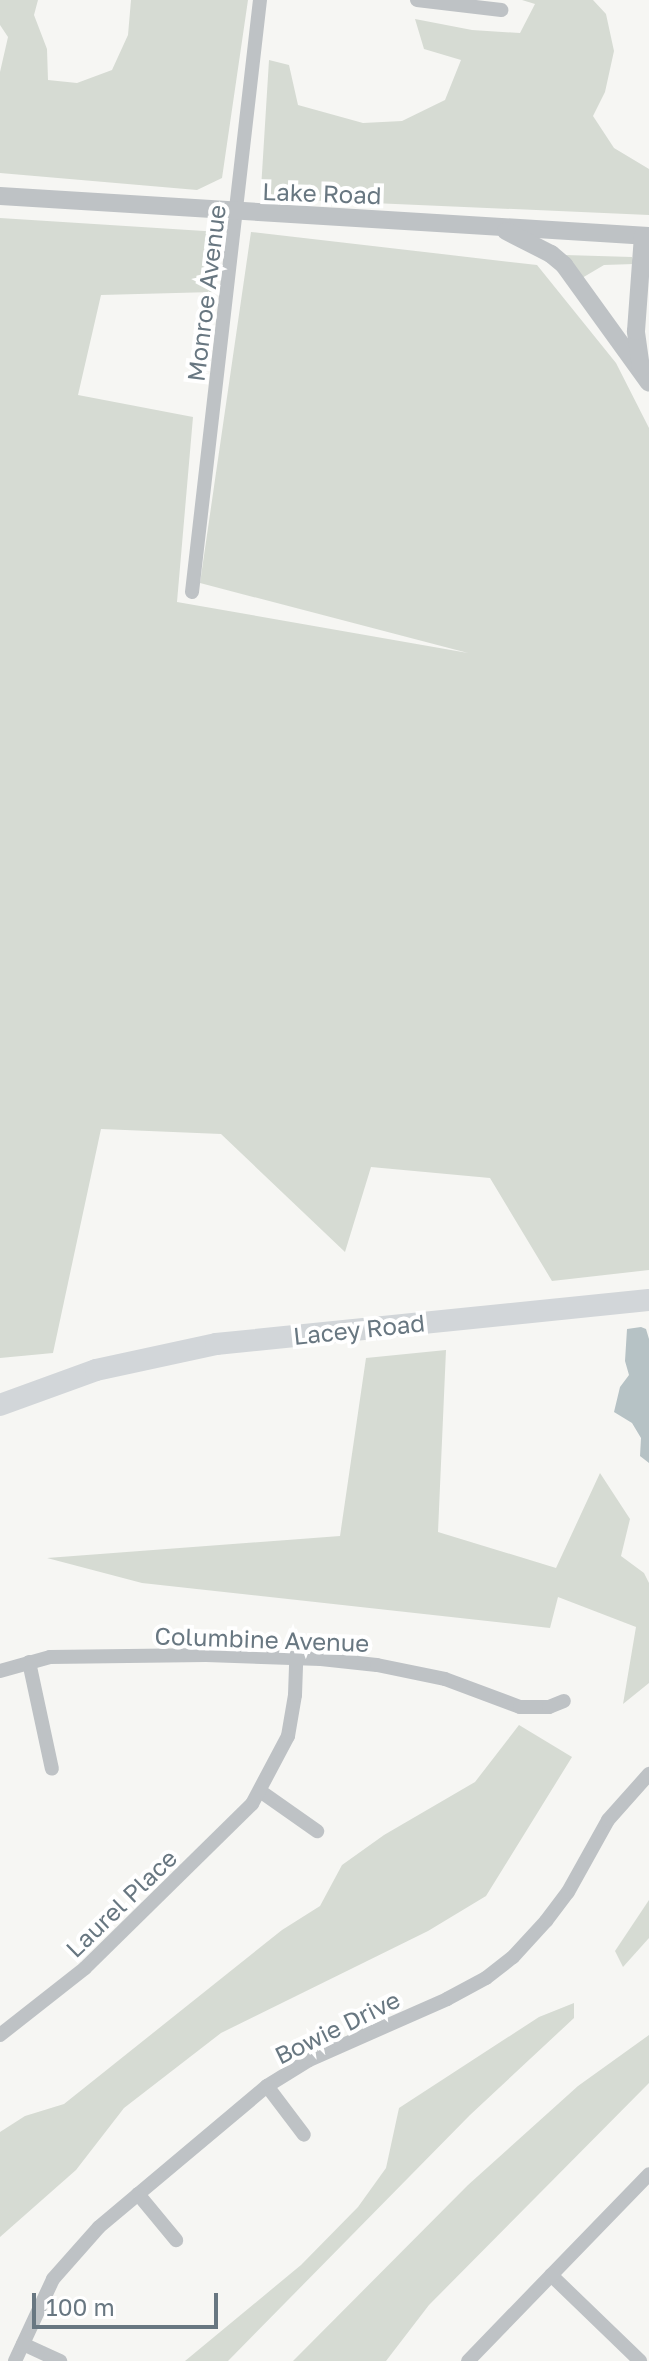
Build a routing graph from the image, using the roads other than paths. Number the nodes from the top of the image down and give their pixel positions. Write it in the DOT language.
graph roads {
  1 [pos="260,0"];
  2 [pos="417,0"];
  3 [pos="501,10"];
  4 [pos="0,196"];
  5 [pos="238,214"];
  6 [pos="495,226"];
  7 [pos="646,236"];
  8 [pos="646,379"];
  9 [pos="192,592"];
  10 [pos="649,1300"];
  11 [pos="0,1405"];
  12 [pos="296,1658"];
  13 [pos="29,1662"];
  14 [pos="0,1671"];
  15 [pos="564,1701"];
  16 [pos="52,1769"];
  17 [pos="649,1774"];
  18 [pos="260,1791"];
  19 [pos="317,1831"];
  20 [pos="0,2035"];
  21 [pos="267,2086"];
  22 [pos="304,2135"];
  23 [pos="649,2174"];
  24 [pos="138,2194"];
  25 [pos="176,2240"];
  26 [pos="551,2275"];
  27 [pos="23,2344"];
  28 [pos="15,2361"];
  29 [pos="60,2361"];
  30 [pos="468,2361"];
  31 [pos="640,2361"];
  1 -- 5 [label="street, Monroe Avenue"];
  2 -- 3 [label="street"];
  4 -- 5 [label="street, Lake Road"];
  5 -- 6 [label="street, Lake Road"];
  5 -- 9 [label="street, Monroe Avenue"];
  6 -- 7 [label="street, Lake Road"];
  6 -- 8 [label="street"];
  7 -- 8 [label="street, Lake Road"];
  10 -- 11 [label="main road, Lacey Road"];
  12 -- 13 [label="street, Columbine Avenue"];
  12 -- 15 [label="street, Columbine Avenue"];
  12 -- 18 [label="street, Laurel Place"];
  13 -- 14 [label="street, Columbine Avenue"];
  13 -- 16 [label="street"];
  17 -- 21 [label="street, Bowie Drive"];
  18 -- 19 [label="street"];
  18 -- 20 [label="street, Laurel Place"];
  21 -- 22 [label="street"];
  21 -- 24 [label="street, Bowie Drive"];
  23 -- 26 [label="street"];
  24 -- 25 [label="street"];
  24 -- 27 [label="street, Bowie Drive"];
  26 -- 30 [label="street"];
  26 -- 31 [label="street"];
  27 -- 28 [label="street, Bowie Drive"];
  27 -- 29 [label="street"];
}
